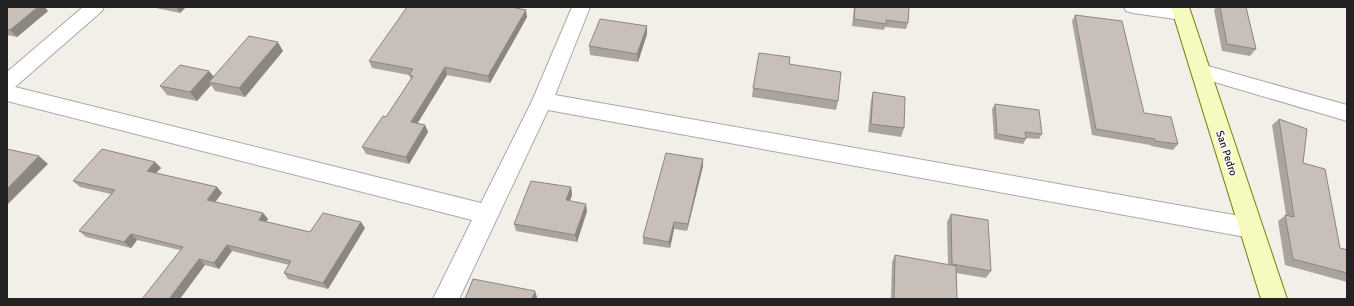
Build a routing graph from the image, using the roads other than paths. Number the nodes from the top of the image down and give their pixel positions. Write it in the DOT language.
graph roads {
  1 [pos="95,7"];
  2 [pos="581,7"];
  3 [pos="1133,7"];
  4 [pos="1181,10"];
  5 [pos="1201,71"];
  6 [pos="7,84"];
  7 [pos="7,93"];
  8 [pos="542,101"];
  9 [pos="1347,113"];
  10 [pos="486,214"];
  11 [pos="1251,228"];
  12 [pos="446,299"];
  13 [pos="1274,299"];
  1 -- 6 [label="street"];
  2 -- 8 [label="street"];
  3 -- 4 [label="street"];
  4 -- 5 [label="main road, San Pedro"];
  5 -- 9 [label="street"];
  5 -- 11 [label="main road, San Pedro"];
  7 -- 10 [label="street"];
  8 -- 10 [label="street"];
  8 -- 11 [label="street"];
  10 -- 12 [label="street"];
  11 -- 13 [label="main road, San Pedro"];
}
